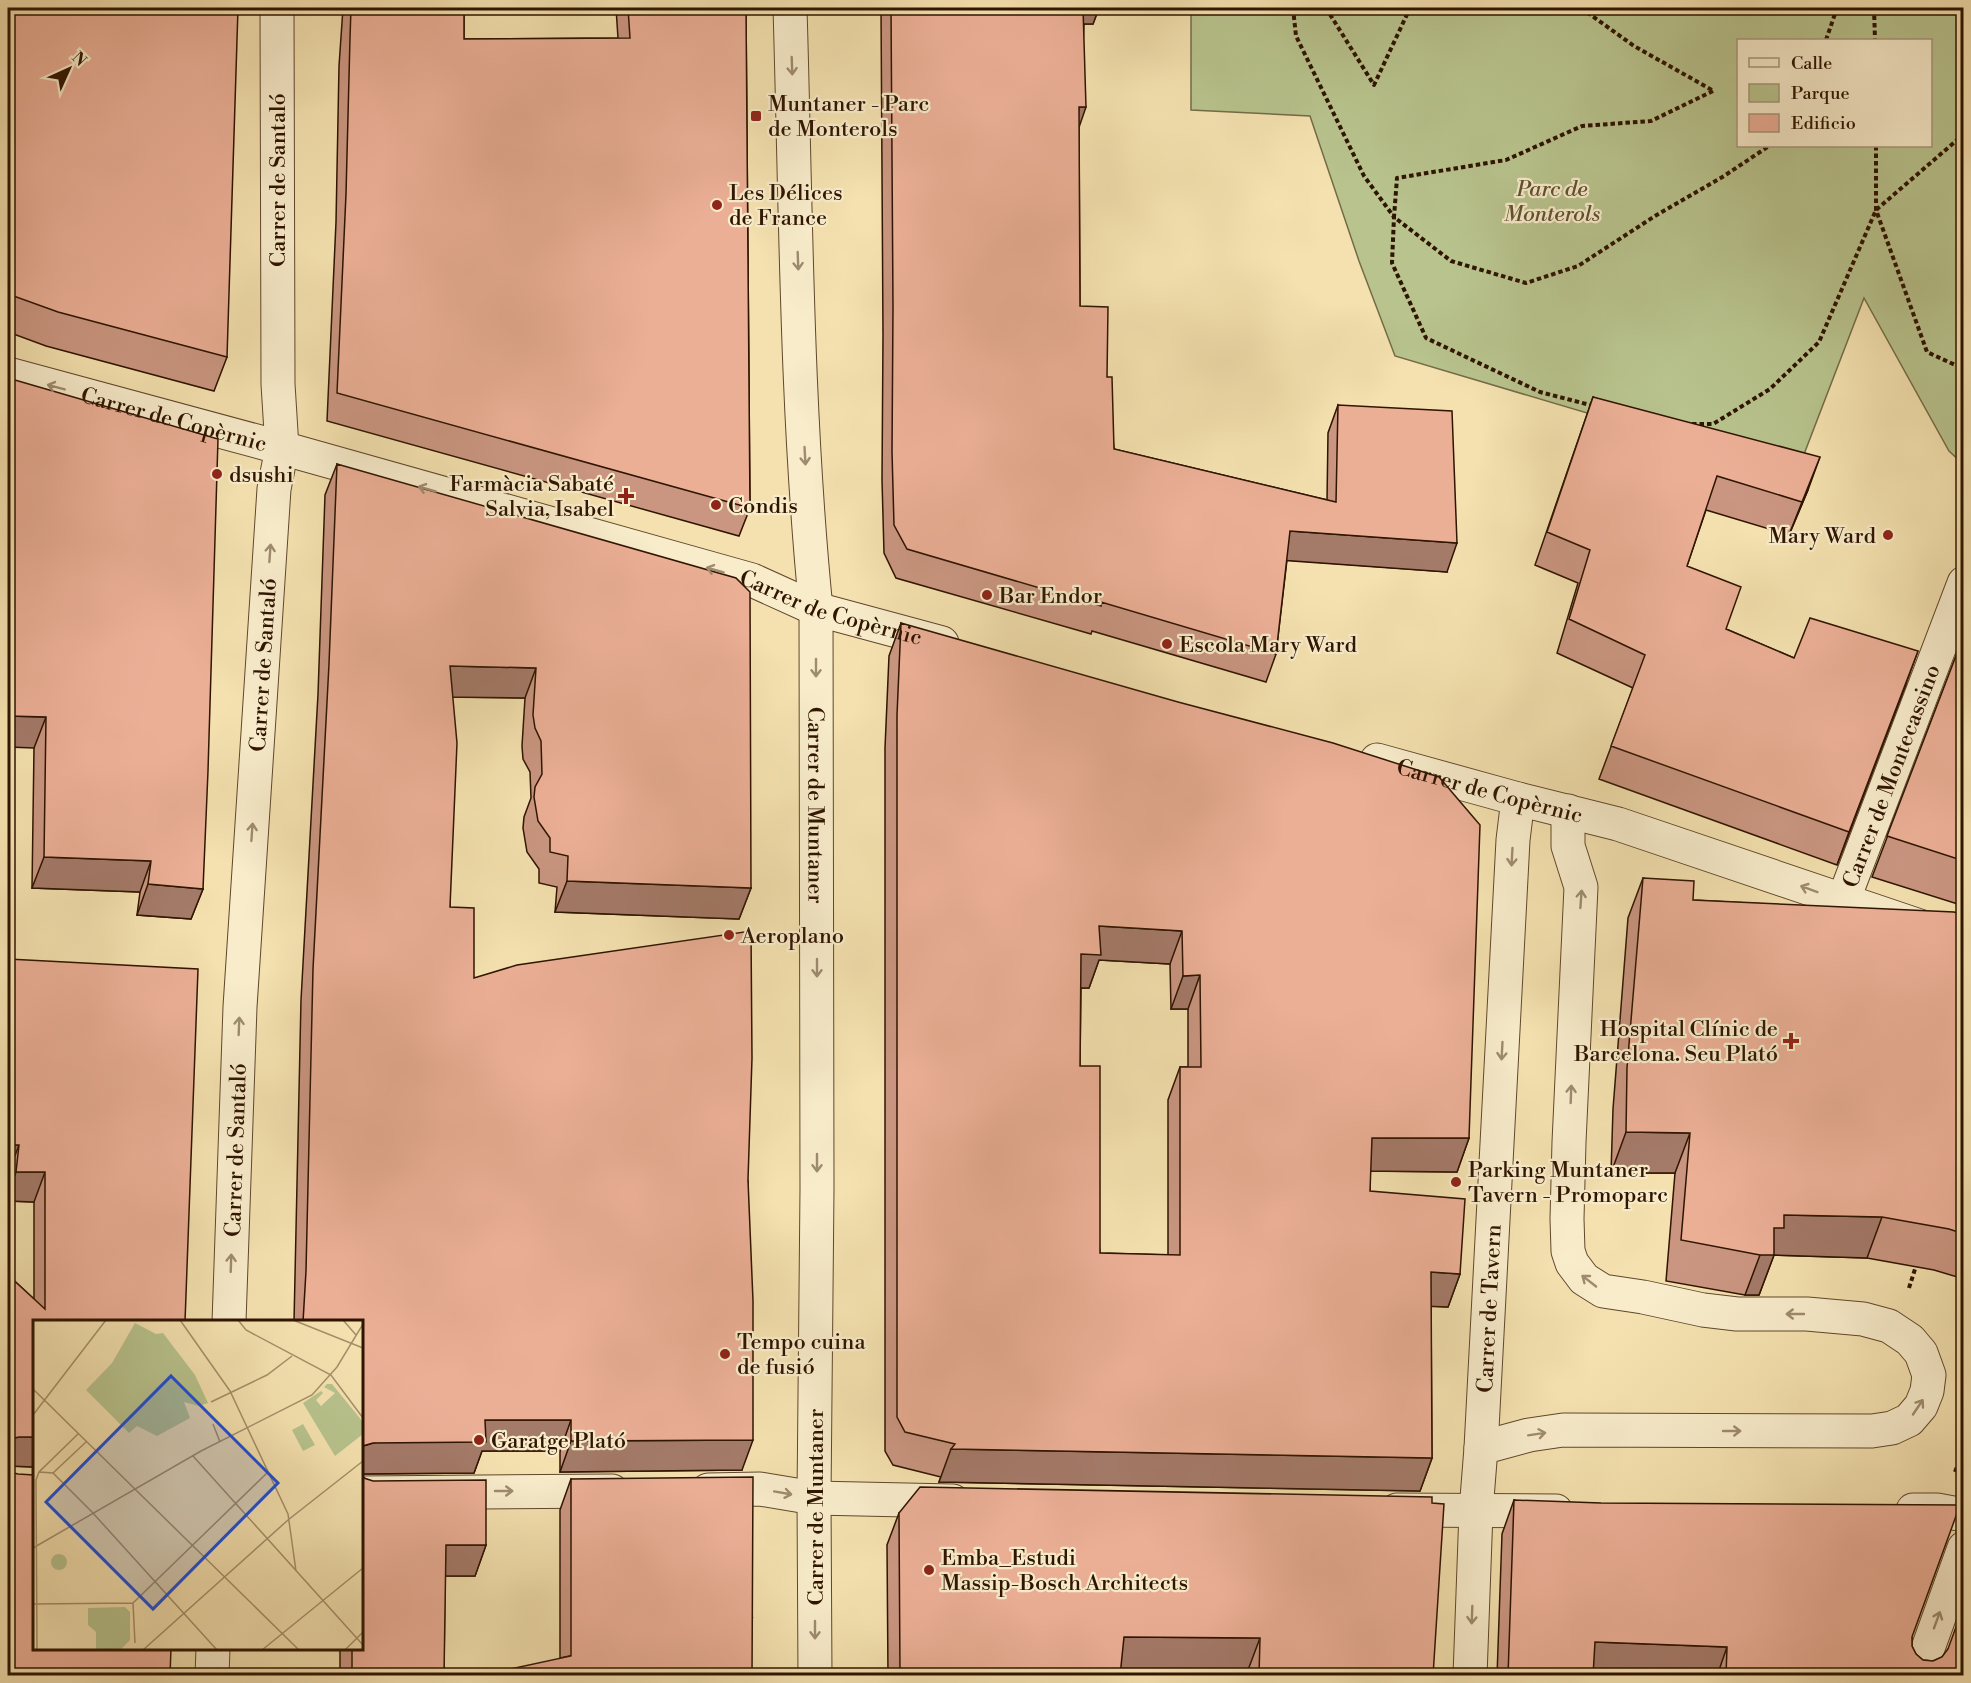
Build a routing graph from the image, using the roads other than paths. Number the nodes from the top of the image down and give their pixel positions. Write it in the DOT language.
graph roads {
  1 [pos="277,8"];
  2 [pos="790,8"];
  3 [pos="8,374"];
  4 [pos="282,448"];
  5 [pos="1964,583"];
  6 [pos="816,609"];
  7 [pos="966,650"];
  8 [pos="1352,753"];
  9 [pos="1518,799"];
  10 [pos="1568,811"];
  11 [pos="1843,901"];
  12 [pos="1964,941"];
  13 [pos="229,1320"];
  14 [pos="1481,1448"];
  15 [pos="645,1490"];
  16 [pos="681,1490"];
  17 [pos="363,1493"];
  18 [pos="814,1498"];
  19 [pos="988,1502"];
  20 [pos="1365,1509"];
  21 [pos="1878,1510"];
  22 [pos="1476,1511"];
  23 [pos="1584,1511"];
  24 [pos="1964,1515"];
  25 [pos="1964,1548"];
  26 [pos="213,1650"];
  27 [pos="212,1676"];
  28 [pos="815,1676"];
  29 [pos="1470,1676"];
  30 [pos="1918,1676"];
  1 -- 4 [label="street, Carrer de Santaló"];
  2 -- 6 [label="street, Carrer de Muntaner, one-way"];
  4 -- 3 [label="street, Carrer de Copèrnic, one-way"];
  6 -- 4 [label="street, Carrer de Copèrnic, one-way"];
  13 -- 4 [label="street, Carrer de Santaló, one-way"];
  5 -- 11 [label="street, Carrer de Montecassino"];
  6 -- 7 [label="street, Carrer de Copèrnic"];
  6 -- 18 [label="street, Carrer de Muntaner, one-way"];
  8 -- 9 [label="street, Carrer de Copèrnic"];
  9 -- 10 [label="street, Carrer de Copèrnic"];
  9 -- 14 [label="street, Carrer de Tavern, one-way"];
  11 -- 10 [label="street, Carrer de Copèrnic, one-way"];
  14 -- 10 [label="street, one-way"];
  11 -- 12 [label="street, Carrer de Copèrnic"];
  14 -- 22 [label="street, Carrer de Tavern"];
  17 -- 15 [label="street, one-way"];
  16 -- 18 [label="street, one-way"];
  18 -- 19 [label="street"];
  18 -- 28 [label="street, Carrer de Muntaner, one-way"];
  20 -- 22 [label="street"];
  21 -- 24 [label="street"];
  22 -- 23 [label="street"];
  22 -- 29 [label="street, Carrer de Tavern, one-way"];
  30 -- 25 [label="street, one-way"];
  26 -- 27 [label="street"];
}
